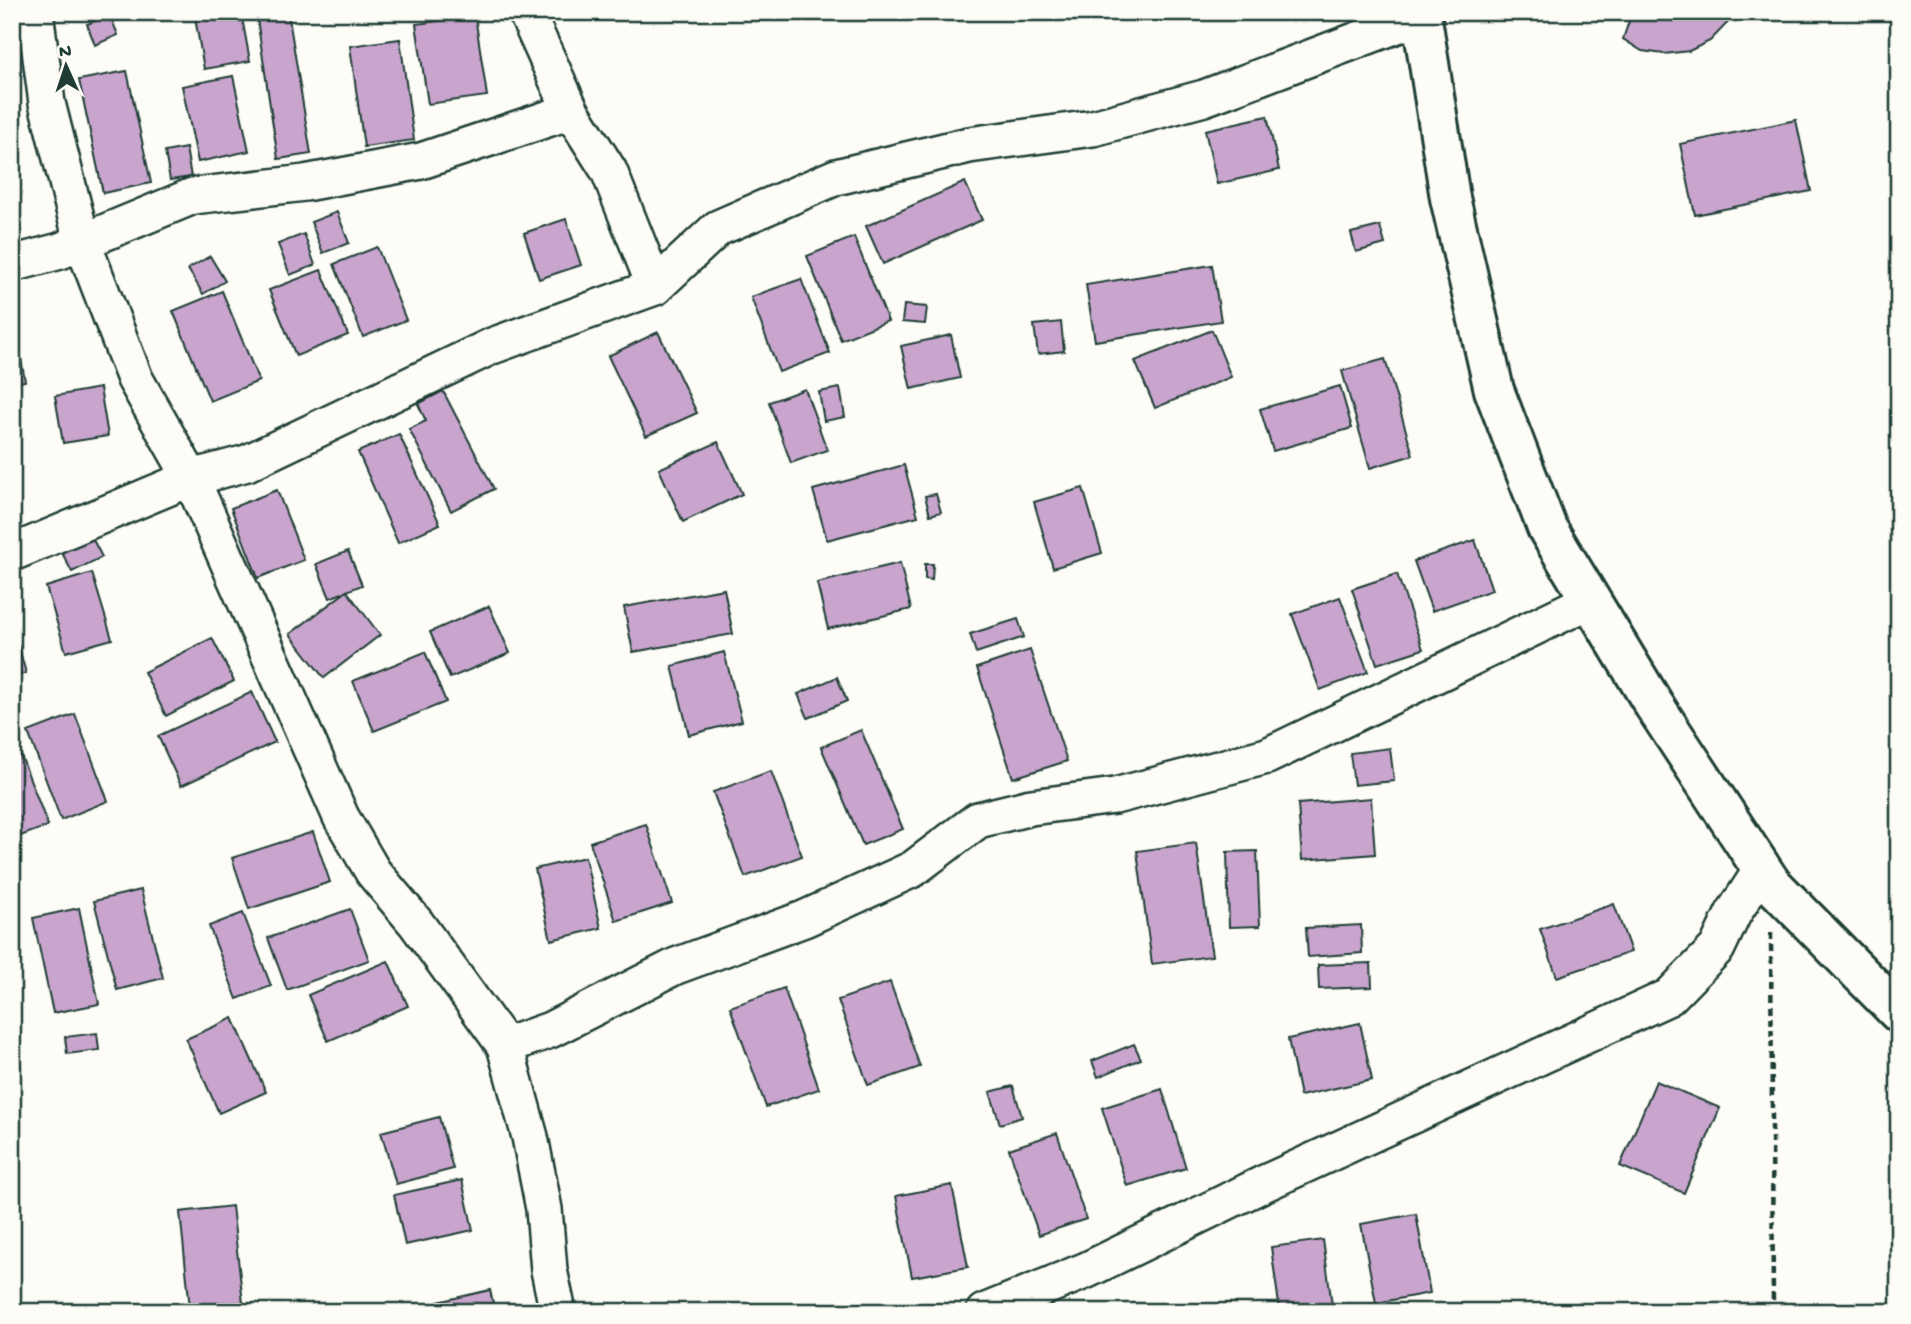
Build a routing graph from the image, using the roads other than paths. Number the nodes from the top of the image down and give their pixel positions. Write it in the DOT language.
graph roads {
  1 [pos="35,12"];
  2 [pos="526,12"];
  3 [pos="1421,14"];
  4 [pos="570,111"];
  5 [pos="82,241"];
  6 [pos="12,264"];
  7 [pos="655,287"];
  8 [pos="191,478"];
  9 [pos="12,552"];
  10 [pos="1591,600"];
  11 [pos="1766,876"];
  12 [pos="1899,1013"];
  13 [pos="505,1046"];
  14 [pos="558,1312"];
  15 [pos="984,1312"];
  1 -- 5 [label="street"];
  2 -- 4 [label="street"];
  3 -- 7 [label="street"];
  3 -- 10 [label="street"];
  4 -- 5 [label="street"];
  4 -- 7 [label="street"];
  5 -- 6 [label="street"];
  5 -- 8 [label="street"];
  7 -- 8 [label="street"];
  8 -- 9 [label="street"];
  8 -- 13 [label="street"];
  10 -- 11 [label="street"];
  10 -- 13 [label="street"];
  11 -- 12 [label="street"];
  11 -- 15 [label="street"];
  13 -- 14 [label="street"];
}
